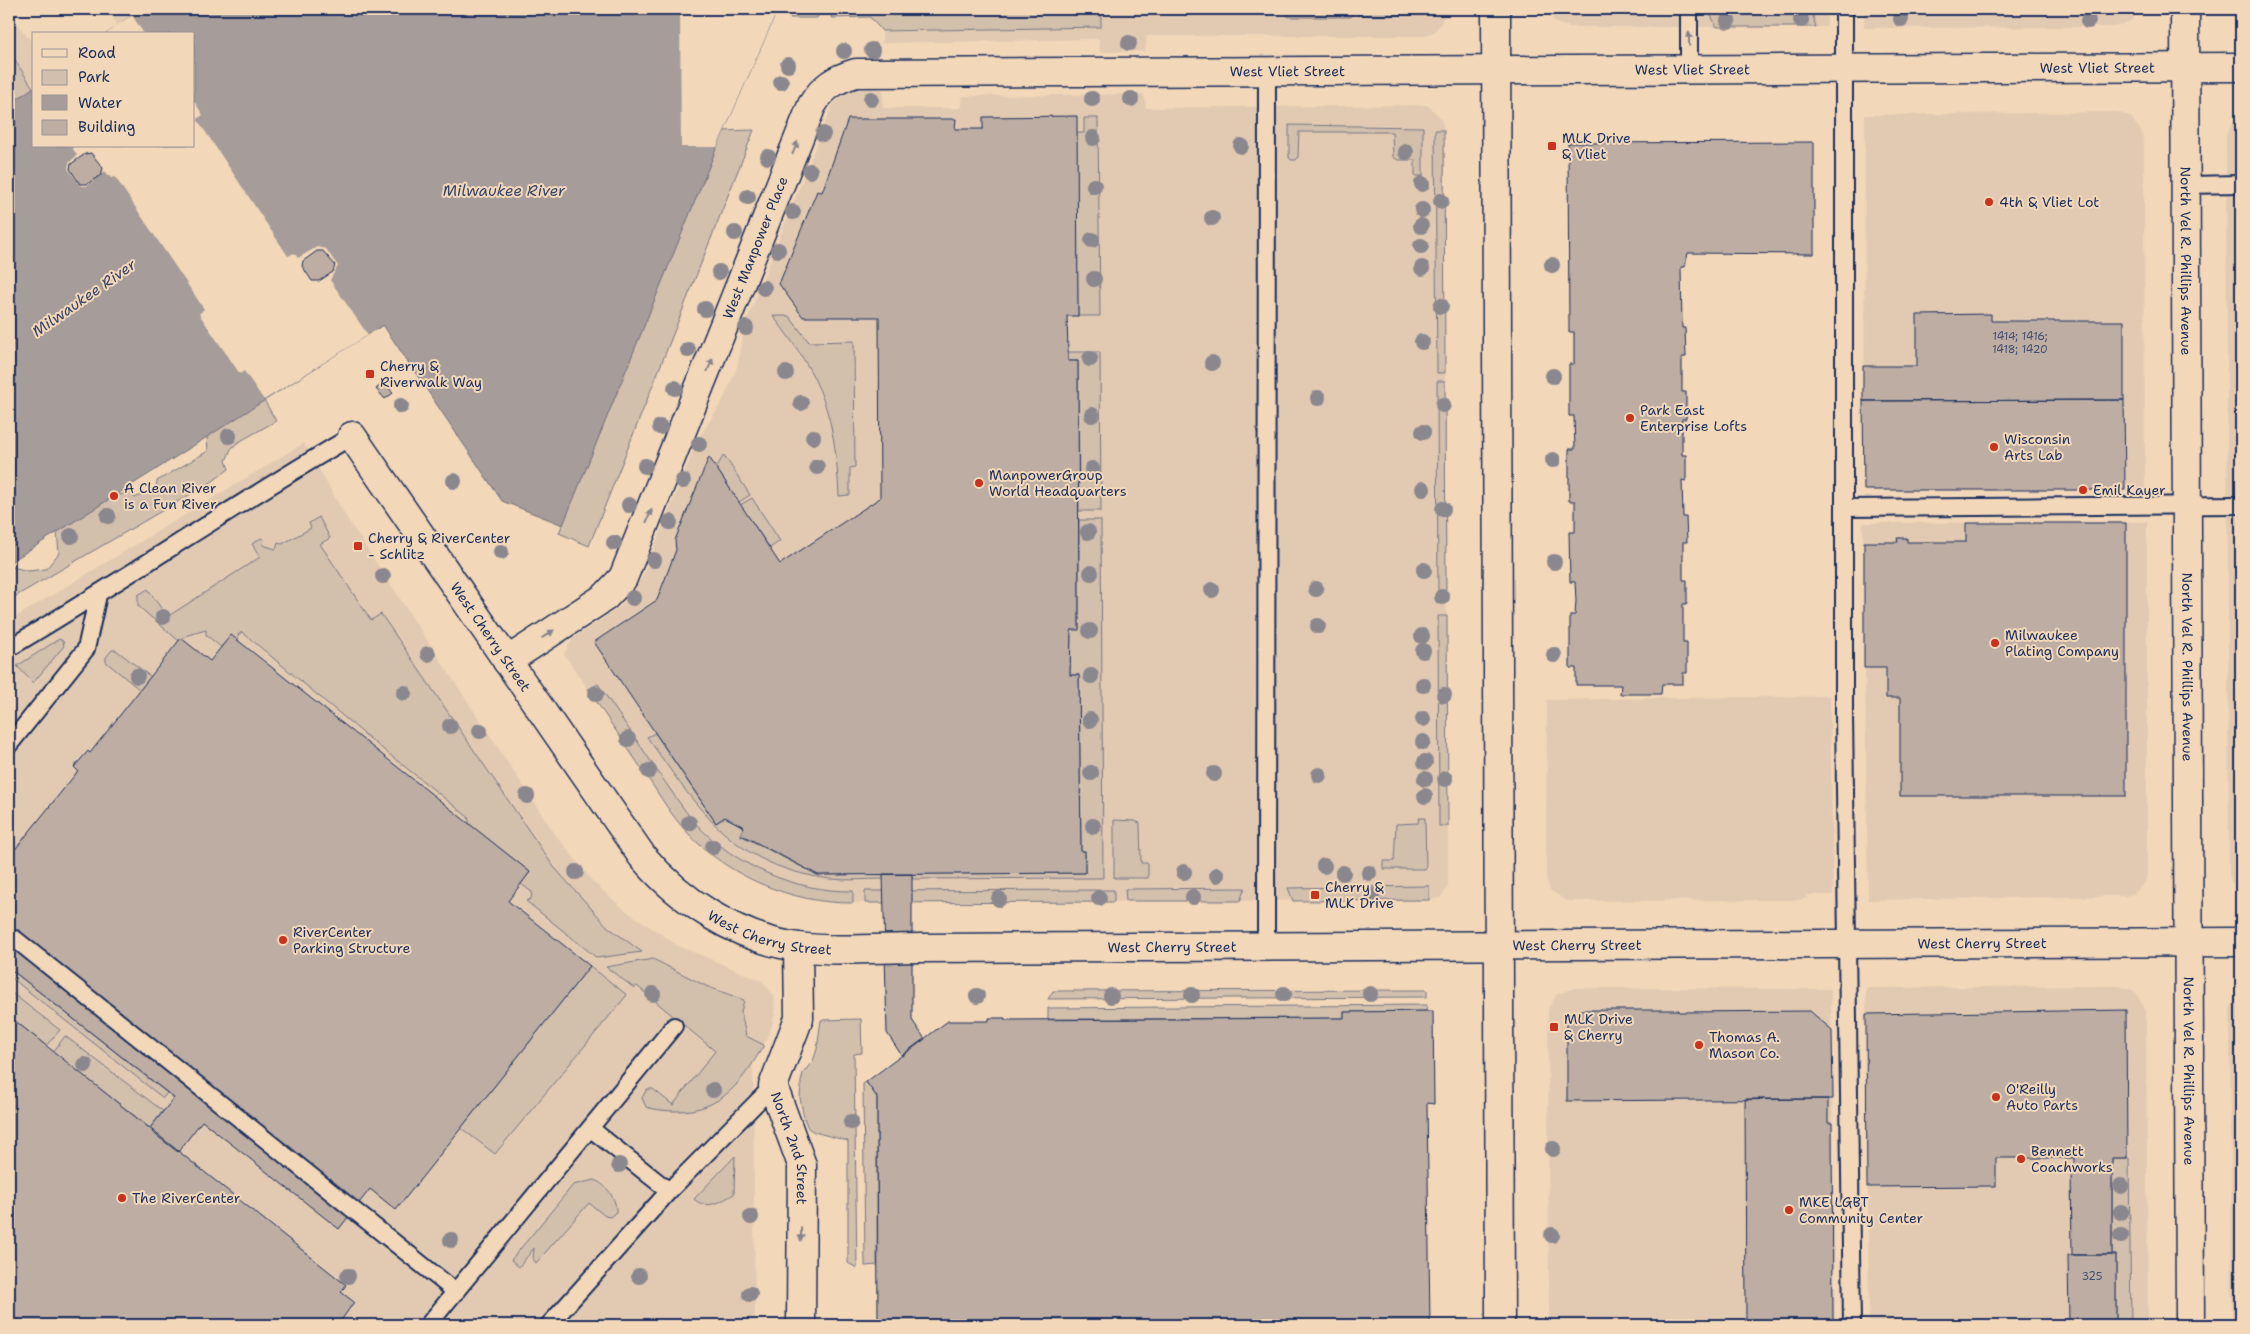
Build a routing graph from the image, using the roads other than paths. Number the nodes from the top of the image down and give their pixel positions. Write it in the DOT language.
graph roads {
  1 [pos="1496,9"];
  2 [pos="1689,9"];
  3 [pos="1844,9"];
  4 [pos="2185,9"];
  5 [pos="2185,67"];
  6 [pos="2241,67"];
  7 [pos="1844,68"];
  8 [pos="1496,69"];
  9 [pos="1690,69"];
  10 [pos="1267,71"];
  11 [pos="1144,72"];
  12 [pos="2185,184"];
  13 [pos="2241,184"];
  14 [pos="352,436"];
  15 [pos="2241,505"];
  16 [pos="2186,506"];
  17 [pos="1844,508"];
  18 [pos="98,595"];
  19 [pos="9,648"];
  20 [pos="507,661"];
  21 [pos="9,745"];
  22 [pos="15,939"];
  23 [pos="2241,942"];
  24 [pos="2188,943"];
  25 [pos="1846,944"];
  26 [pos="1266,946"];
  27 [pos="1499,946"];
  28 [pos="798,947"];
  29 [pos="674,1026"];
  30 [pos="773,1086"];
  31 [pos="590,1128"];
  32 [pos="669,1191"];
  33 [pos="456,1292"];
  34 [pos="428,1325"];
  35 [pos="549,1325"];
  36 [pos="801,1325"];
  37 [pos="1500,1325"];
  38 [pos="1852,1325"];
  39 [pos="2190,1325"];
  1 -- 8 [label="street"];
  9 -- 2 [label="lane, one-way"];
  3 -- 7 [label="lane"];
  4 -- 5 [label="street, North Vel R. Phillips Avenue"];
  5 -- 6 [label="street, West Vliet Street"];
  5 -- 7 [label="street, West Vliet Street"];
  5 -- 12 [label="street, North Vel R. Phillips Avenue"];
  7 -- 9 [label="street, West Vliet Street"];
  7 -- 17 [label="lane"];
  8 -- 9 [label="street, West Vliet Street"];
  8 -- 10 [label="street, West Vliet Street"];
  8 -- 27 [label="street"];
  10 -- 11 [label="street, West Vliet Street"];
  10 -- 26 [label="lane"];
  20 -- 11 [label="street, West Manpower Place, one-way"];
  12 -- 13 [label="lane"];
  12 -- 16 [label="street, North Vel R. Phillips Avenue"];
  14 -- 18 [label="lane"];
  14 -- 20 [label="street, West Cherry Street"];
  15 -- 16 [label="lane"];
  16 -- 17 [label="lane"];
  16 -- 24 [label="street, North Vel R. Phillips Avenue"];
  17 -- 25 [label="lane"];
  18 -- 19 [label="lane"];
  18 -- 21 [label="lane"];
  20 -- 28 [label="street, West Cherry Street"];
  22 -- 33 [label="lane"];
  23 -- 24 [label="street, West Cherry Street"];
  24 -- 25 [label="street, West Cherry Street"];
  24 -- 39 [label="street, North Vel R. Phillips Avenue"];
  25 -- 27 [label="street, West Cherry Street"];
  25 -- 38 [label="lane"];
  26 -- 27 [label="street, West Cherry Street"];
  26 -- 28 [label="street, West Cherry Street"];
  27 -- 37 [label="street"];
  28 -- 30 [label="street, North 2nd Street"];
  29 -- 31 [label="lane"];
  30 -- 32 [label="lane"];
  30 -- 36 [label="street, North 2nd Street, one-way"];
  31 -- 32 [label="lane"];
  31 -- 33 [label="lane"];
  32 -- 35 [label="lane"];
  33 -- 34 [label="lane"];
}
